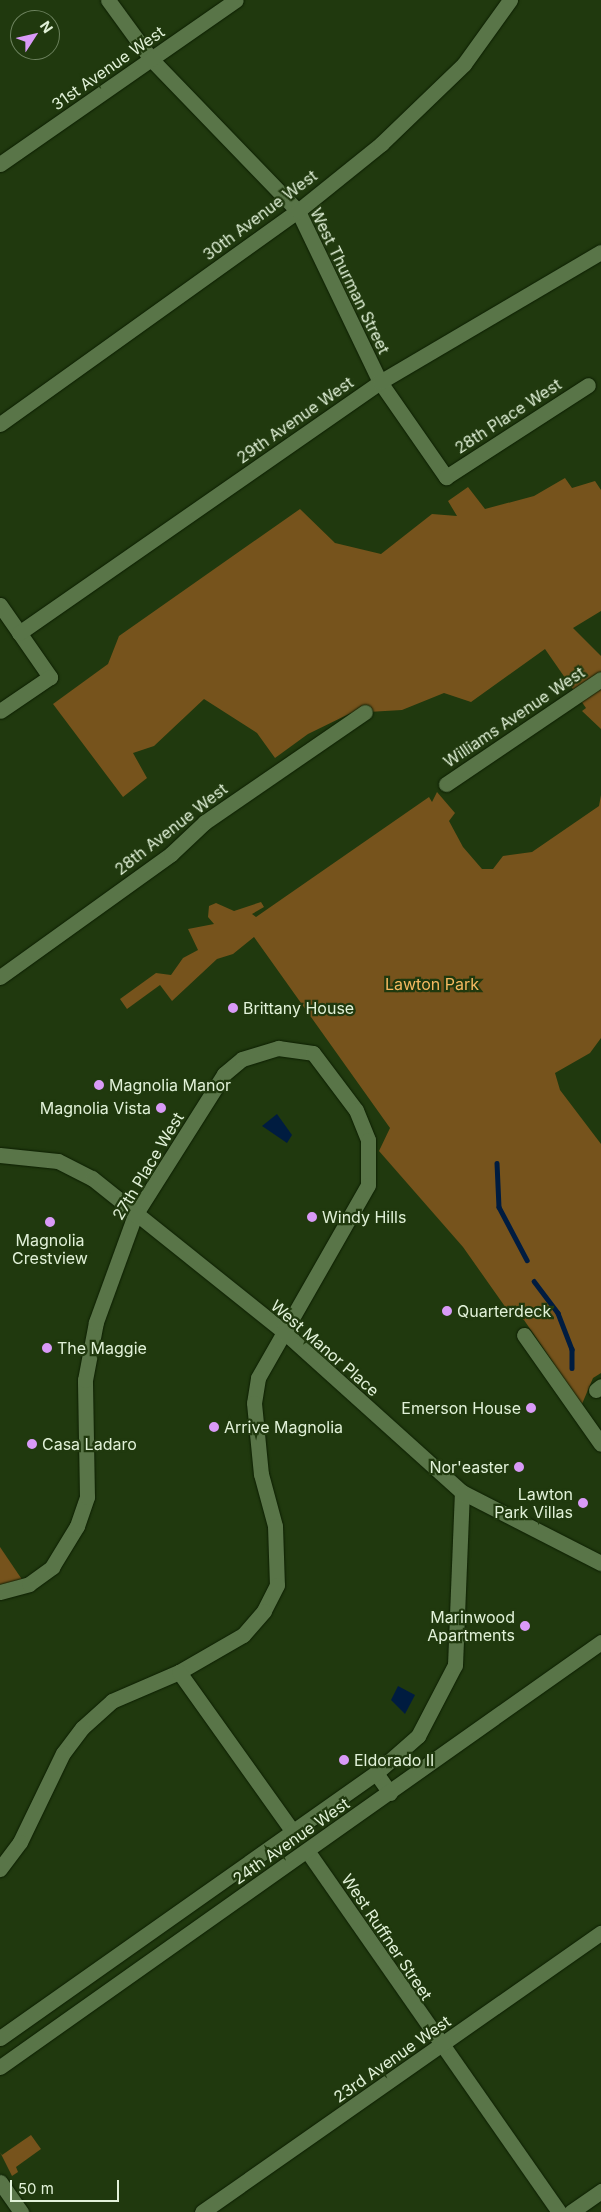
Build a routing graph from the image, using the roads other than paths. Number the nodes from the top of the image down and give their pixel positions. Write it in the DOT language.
graph roads {
  1 [pos="108,0"];
  2 [pos="236,0"];
  3 [pos="510,0"];
  4 [pos="151,59"];
  5 [pos="0,164"];
  6 [pos="298,211"];
  7 [pos="601,252"];
  8 [pos="380,382"];
  9 [pos="588,385"];
  10 [pos="0,424"];
  11 [pos="446,477"];
  12 [pos="0,605"];
  13 [pos="19,633"];
  14 [pos="601,679"];
  15 [pos="0,711"];
  16 [pos="365,712"];
  17 [pos="446,784"];
  18 [pos="0,977"];
  19 [pos="0,1155"];
  20 [pos="135,1215"];
  21 [pos="283,1331"];
  22 [pos="524,1335"];
  23 [pos="601,1444"];
  24 [pos="462,1492"];
  25 [pos="601,1563"];
  26 [pos="0,1592"];
  27 [pos="601,1642"];
  28 [pos="179,1672"];
  29 [pos="376,1773"];
  30 [pos="390,1793"];
  31 [pos="293,1832"];
  32 [pos="308,1852"];
  33 [pos="0,1869"];
  34 [pos="601,1933"];
  35 [pos="0,2038"];
  36 [pos="442,2046"];
  37 [pos="0,2067"];
  38 [pos="0,2182"];
  39 [pos="601,2191"];
  40 [pos="21,2212"];
  41 [pos="202,2212"];
  42 [pos="559,2212"];
  43 [pos="571,2212"];
  1 -- 4 [label="street, West Thurman Street"];
  2 -- 4 [label="street, 31st Avenue West"];
  3 -- 6 [label="street, 30th Avenue West"];
  4 -- 5 [label="street, 31st Avenue West"];
  4 -- 6 [label="street, West Thurman Street"];
  6 -- 8 [label="street, West Thurman Street"];
  6 -- 10 [label="street, 30th Avenue West"];
  7 -- 8 [label="street, 29th Avenue West"];
  8 -- 11 [label="street, West Thurman Street"];
  8 -- 13 [label="street, 29th Avenue West"];
  9 -- 11 [label="street, 28th Place West"];
  12 -- 13 [label="street"];
  13 -- 15 [label="street"];
  14 -- 17 [label="street, Williams Avenue West"];
  16 -- 18 [label="street, 28th Avenue West"];
  19 -- 20 [label="street, West Manor Place"];
  20 -- 21 [label="street, West Manor Place"];
  20 -- 21 [label="street, 27th Place West"];
  20 -- 26 [label="street, 27th Place West"];
  21 -- 24 [label="street, West Manor Place"];
  21 -- 28 [label="street"];
  22 -- 23 [label="street"];
  24 -- 25 [label="street, West Manor Place"];
  24 -- 29 [label="street, 24th Avenue West"];
  27 -- 30 [label="street, 24th Avenue West"];
  28 -- 31 [label="street"];
  28 -- 33 [label="street"];
  29 -- 30 [label="street"];
  29 -- 31 [label="street, 24th Avenue West"];
  30 -- 32 [label="street, 24th Avenue West"];
  31 -- 35 [label="street, 24th Avenue West"];
  32 -- 36 [label="street, West Ruffner Street"];
  32 -- 37 [label="street, 24th Avenue West"];
  34 -- 36 [label="street, 23rd Avenue West"];
  36 -- 41 [label="street, 23rd Avenue West"];
  36 -- 42 [label="street, West Ruffner Street"];
  38 -- 40 [label="street"];
  39 -- 43 [label="street"];
}
